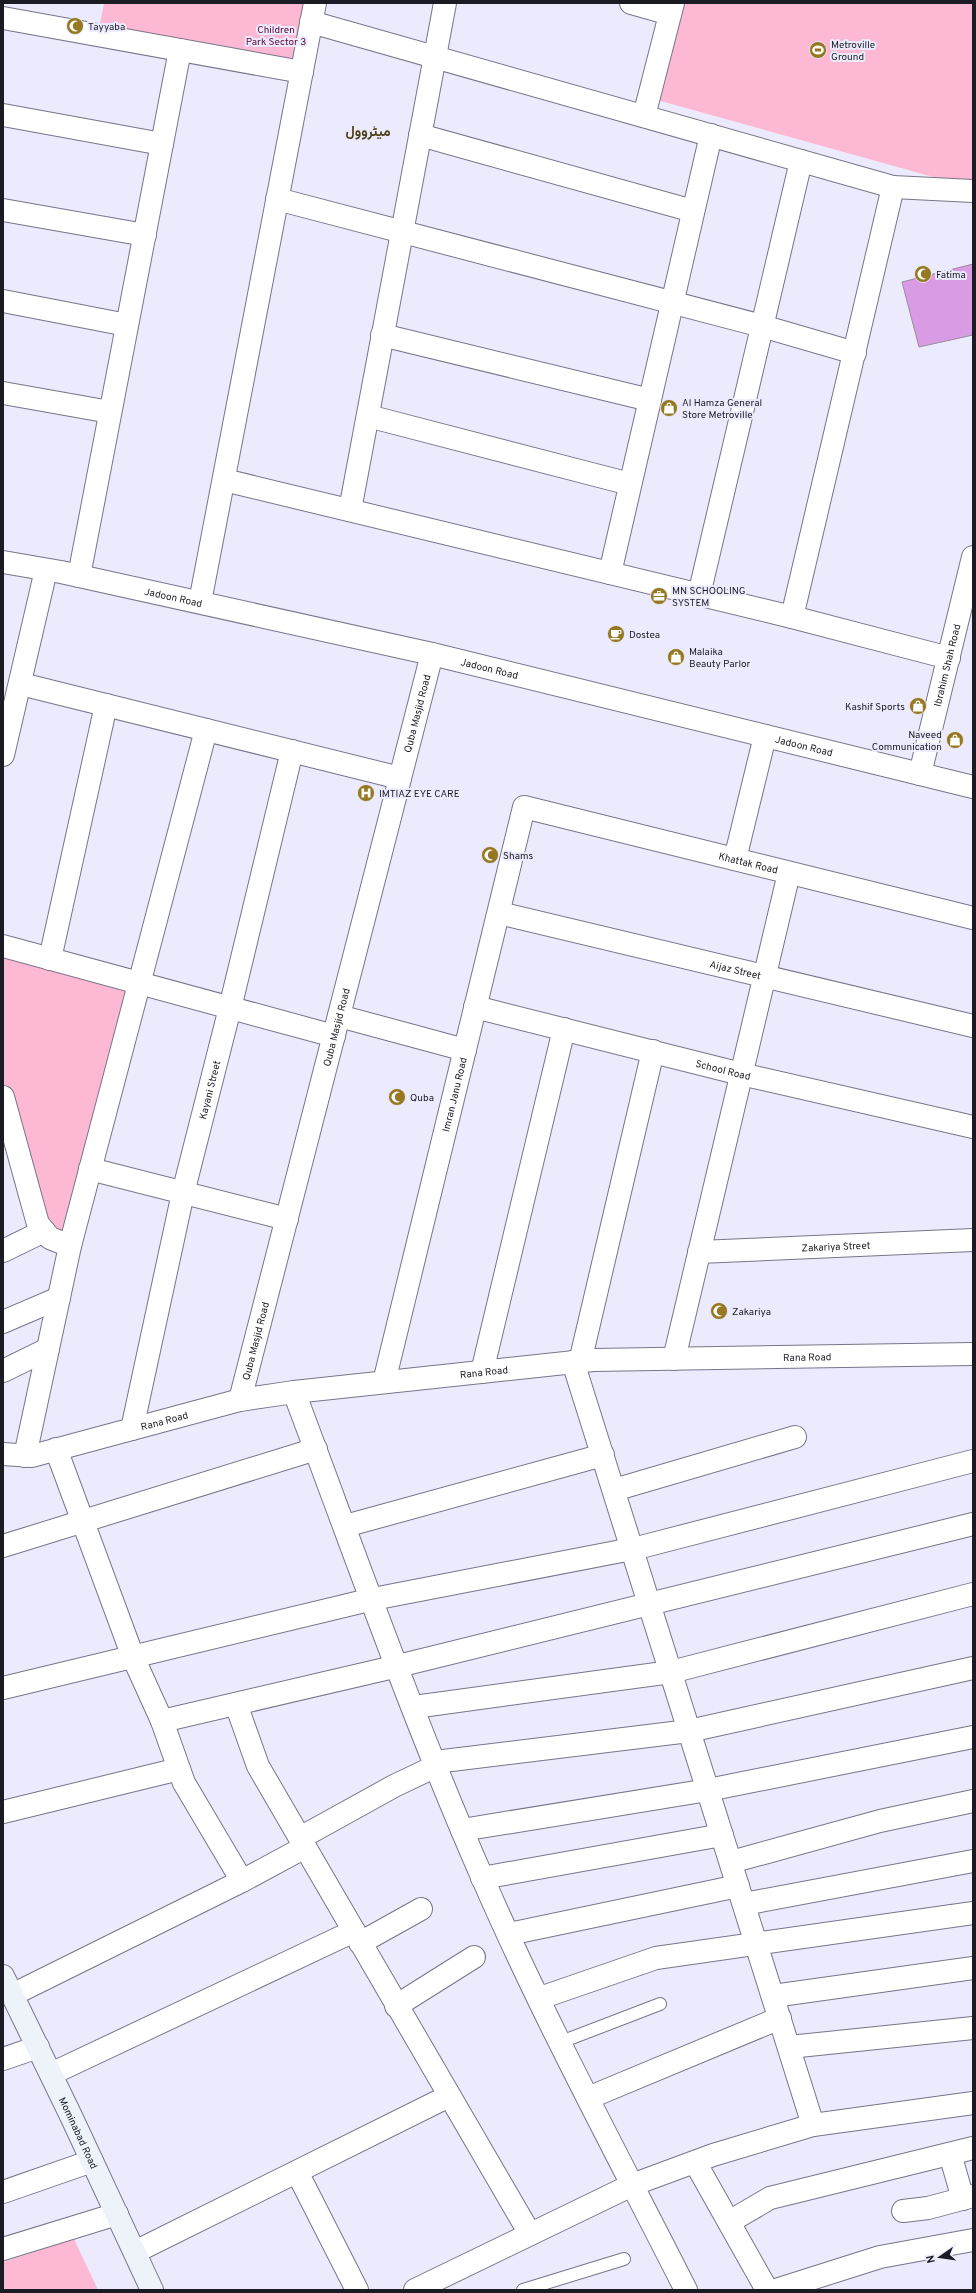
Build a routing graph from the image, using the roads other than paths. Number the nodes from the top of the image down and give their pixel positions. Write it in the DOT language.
graph roads {
  1 [pos="445,3"];
  2 [pos="631,3"];
  3 [pos="671,9"];
  4 [pos="313,12"];
  5 [pos="3,18"];
  6 [pos="180,50"];
  7 [pos="436,57"];
  8 [pos="302,72"];
  9 [pos="3,115"];
  10 [pos="644,116"];
  11 [pos="420,135"];
  12 [pos="711,135"];
  13 [pos="162,144"];
  14 [pos="802,161"];
  15 [pos="893,187"];
  16 [pos="973,191"];
  17 [pos="277,199"];
  18 [pos="3,210"];
  19 [pos="693,211"];
  20 [pos="402,232"];
  21 [pos="145,235"];
  22 [pos="3,301"];
  23 [pos="672,303"];
  24 [pos="127,324"];
  25 [pos="762,326"];
  26 [pos="382,335"];
  27 [pos="855,353"];
  28 [pos="3,393"];
  29 [pos="650,400"];
  30 [pos="110,412"];
  31 [pos="368,416"];
  32 [pos="224,480"];
  33 [pos="630,484"];
  34 [pos="350,510"];
  35 [pos="973,557"];
  36 [pos="3,562"];
  37 [pos="46,570"];
  38 [pos="610,573"];
  39 [pos="79,576"];
  40 [pos="699,594"];
  41 [pos="200,602"];
  42 [pos="792,617"];
  43 [pos="432,654"];
  44 [pos="949,658"];
  45 [pos="21,684"];
  46 [pos="106,705"];
  47 [pos="206,730"];
  48 [pos="765,736"];
  49 [pos="292,751"];
  50 [pos="3,755"];
  51 [pos="920,774"];
  52 [pos="400,778"];
  53 [pos="973,787"];
  54 [pos="524,807"];
  55 [pos="735,859"];
  56 [pos="789,872"];
  57 [pos="499,913"];
  58 [pos="973,918"];
  59 [pos="3,946"];
  60 [pos="50,959"];
  61 [pos="764,976"];
  62 [pos="140,983"];
  63 [pos="475,1007"];
  64 [pos="230,1008"];
  65 [pos="336,1026"];
  66 [pos="973,1026"];
  67 [pos="564,1029"];
  68 [pos="465,1050"];
  69 [pos="653,1051"];
  70 [pos="741,1074"];
  71 [pos="4,1109"];
  72 [pos="973,1127"];
  73 [pos="90,1169"];
  74 [pos="183,1193"];
  75 [pos="287,1219"];
  76 [pos="44,1231"];
  77 [pos="973,1240"];
  78 [pos="70,1246"];
  79 [pos="3,1251"];
  80 [pos="699,1252"];
  81 [pos="59,1298"];
  82 [pos="3,1322"];
  83 [pos="48,1349"];
  84 [pos="973,1354"];
  85 [pos="674,1359"];
  86 [pos="577,1362"];
  87 [pos="3,1371"];
  88 [pos="482,1372"];
  89 [pos="384,1382"];
  90 [pos="294,1392"];
  91 [pos="240,1400"];
  92 [pos="132,1429"];
  93 [pos="795,1436"];
  94 [pos="56,1449"];
  95 [pos="316,1449"];
  96 [pos="3,1454"];
  97 [pos="603,1455"];
  98 [pos="25,1456"];
  99 [pos="973,1461"];
  100 [pos="614,1490"];
  101 [pos="83,1522"];
  102 [pos="973,1524"];
  103 [pos="345,1526"];
  104 [pos="3,1546"];
  105 [pos="632,1549"];
  106 [pos="973,1594"];
  107 [pos="373,1599"];
  108 [pos="650,1604"];
  109 [pos="134,1656"];
  110 [pos="398,1666"];
  111 [pos="973,1668"];
  112 [pos="671,1672"];
  113 [pos="3,1688"];
  114 [pos="236,1704"];
  115 [pos="414,1707"];
  116 [pos="162,1721"];
  117 [pos="689,1731"];
  118 [pos="973,1737"];
  119 [pos="436,1764"];
  120 [pos="179,1769"];
  121 [pos="708,1790"];
  122 [pos="973,1801"];
  123 [pos="3,1812"];
  124 [pos="462,1830"];
  125 [pos="722,1835"];
  126 [pos="303,1843"];
  127 [pos="973,1861"];
  128 [pos="730,1862"];
  129 [pos="482,1878"];
  130 [pos="242,1881"];
  131 [pos="741,1895"];
  132 [pos="421,1908"];
  133 [pos="973,1913"];
  134 [pos="509,1934"];
  135 [pos="357,1937"];
  136 [pos="756,1943"];
  137 [pos="474,1957"];
  138 [pos="973,1968"];
  139 [pos="8,1986"];
  140 [pos="773,1996"];
  141 [pos="540,1998"];
  142 [pos="660,2004"];
  143 [pos="396,2006"];
  144 [pos="780,2018"];
  145 [pos="973,2028"];
  146 [pos="561,2042"];
  147 [pos="38,2047"];
  148 [pos="789,2047"];
  149 [pos="3,2059"];
  150 [pos="51,2074"];
  151 [pos="449,2096"];
  152 [pos="588,2098"];
  153 [pos="973,2103"];
  154 [pos="814,2125"];
  155 [pos="973,2148"];
  156 [pos="950,2154"];
  157 [pos="92,2161"];
  158 [pos="695,2162"];
  159 [pos="297,2172"];
  160 [pos="632,2185"];
  161 [pos="3,2192"];
  162 [pos="968,2197"];
  163 [pos="903,2211"];
  164 [pos="117,2214"];
  165 [pos="728,2222"];
  166 [pos="530,2234"];
  167 [pos="973,2240"];
  168 [pos="3,2249"];
  169 [pos="134,2252"];
  170 [pos="624,2259"];
  171 [pos="152,2290"];
  172 [pos="357,2290"];
  173 [pos="415,2290"];
  174 [pos="523,2290"];
  175 [pos="686,2290"];
  176 [pos="767,2290"];
  177 [pos="776,2290"];
  1 -- 7 [label="street"];
  2 -- 3 [label="street"];
  3 -- 10 [label="street"];
  4 -- 7 [label="street"];
  4 -- 8 [label="street"];
  5 -- 6 [label="street"];
  6 -- 8 [label="street"];
  6 -- 13 [label="street"];
  7 -- 10 [label="street"];
  7 -- 11 [label="street"];
  8 -- 17 [label="street"];
  9 -- 13 [label="street"];
  10 -- 12 [label="street"];
  11 -- 19 [label="street"];
  11 -- 20 [label="street"];
  12 -- 14 [label="street"];
  12 -- 19 [label="street"];
  13 -- 21 [label="street"];
  14 -- 15 [label="street"];
  14 -- 25 [label="street"];
  15 -- 16 [label="street"];
  15 -- 27 [label="street"];
  17 -- 20 [label="street"];
  17 -- 32 [label="street"];
  18 -- 21 [label="street"];
  19 -- 23 [label="street"];
  20 -- 23 [label="street"];
  20 -- 26 [label="street"];
  21 -- 24 [label="street"];
  22 -- 24 [label="street"];
  23 -- 25 [label="street"];
  23 -- 29 [label="street"];
  24 -- 30 [label="street"];
  25 -- 27 [label="street"];
  25 -- 40 [label="street"];
  26 -- 29 [label="street"];
  26 -- 31 [label="street"];
  27 -- 42 [label="street"];
  28 -- 30 [label="street"];
  29 -- 33 [label="street"];
  30 -- 39 [label="street"];
  31 -- 33 [label="street"];
  31 -- 34 [label="street"];
  32 -- 34 [label="street"];
  32 -- 41 [label="street"];
  33 -- 38 [label="street"];
  34 -- 38 [label="street"];
  35 -- 44 [label="street, Ibrahim Shah Road"];
  36 -- 37 [label="street, Jadoon Road"];
  37 -- 39 [label="street, Jadoon Road"];
  37 -- 45 [label="street"];
  38 -- 40 [label="street"];
  39 -- 41 [label="street, Jadoon Road"];
  40 -- 42 [label="street"];
  41 -- 43 [label="street, Jadoon Road"];
  42 -- 44 [label="street"];
  43 -- 48 [label="street, Jadoon Road"];
  43 -- 52 [label="street, Quba Masjid Road"];
  44 -- 51 [label="street, Ibrahim Shah Road"];
  45 -- 46 [label="street"];
  45 -- 50 [label="street"];
  46 -- 47 [label="street"];
  46 -- 60 [label="street"];
  47 -- 49 [label="street"];
  47 -- 62 [label="street"];
  48 -- 51 [label="street, Jadoon Road"];
  48 -- 55 [label="street"];
  49 -- 52 [label="street"];
  49 -- 64 [label="street, Kayani Street"];
  51 -- 53 [label="street, Jadoon Road"];
  52 -- 65 [label="street, Quba Masjid Road"];
  54 -- 55 [label="street, Khattak Road"];
  54 -- 57 [label="street, Imran Janu Road"];
  55 -- 56 [label="street, Khattak Road"];
  56 -- 58 [label="street, Khattak Road"];
  56 -- 61 [label="street"];
  57 -- 61 [label="street, Aijaz Street"];
  57 -- 63 [label="street, Imran Janu Road"];
  59 -- 60 [label="street"];
  60 -- 62 [label="street"];
  61 -- 66 [label="street, Aijaz Street"];
  61 -- 70 [label="street"];
  62 -- 64 [label="street"];
  62 -- 73 [label="street"];
  63 -- 67 [label="street, School Road"];
  63 -- 68 [label="street, Imran Janu Road"];
  64 -- 65 [label="street"];
  64 -- 74 [label="street, Kayani Street"];
  65 -- 68 [label="street"];
  65 -- 75 [label="street, Quba Masjid Road"];
  67 -- 69 [label="street, School Road"];
  67 -- 88 [label="street"];
  68 -- 89 [label="street, Imran Janu Road"];
  69 -- 70 [label="street, School Road"];
  69 -- 86 [label="street"];
  70 -- 72 [label="street, School Road"];
  70 -- 80 [label="street"];
  71 -- 76 [label="street"];
  73 -- 74 [label="street"];
  73 -- 78 [label="street"];
  74 -- 75 [label="street"];
  74 -- 92 [label="street, Kayani Street"];
  75 -- 91 [label="street, Quba Masjid Road"];
  76 -- 78 [label="street"];
  76 -- 79 [label="street"];
  77 -- 80 [label="street, Zakariya Street"];
  78 -- 81 [label="street"];
  80 -- 85 [label="street"];
  81 -- 82 [label="street"];
  81 -- 83 [label="street"];
  83 -- 87 [label="street"];
  83 -- 98 [label="street"];
  84 -- 85 [label="street, Rana Road"];
  85 -- 86 [label="street, Rana Road"];
  86 -- 88 [label="street, Rana Road"];
  86 -- 97 [label="street"];
  88 -- 89 [label="street, Rana Road"];
  89 -- 90 [label="street, Rana Road"];
  90 -- 91 [label="street, Rana Road"];
  90 -- 95 [label="street"];
  91 -- 92 [label="street, Rana Road"];
  92 -- 94 [label="street, Rana Road"];
  93 -- 100 [label="street"];
  94 -- 98 [label="street, Rana Road"];
  94 -- 101 [label="street"];
  95 -- 101 [label="street"];
  95 -- 103 [label="street"];
  96 -- 98 [label="street, Rana Road"];
  97 -- 100 [label="street"];
  97 -- 103 [label="street"];
  99 -- 105 [label="street"];
  100 -- 105 [label="street"];
  101 -- 104 [label="street"];
  101 -- 109 [label="street"];
  102 -- 108 [label="street"];
  103 -- 107 [label="street"];
  105 -- 107 [label="street"];
  105 -- 108 [label="street"];
  106 -- 112 [label="street"];
  107 -- 109 [label="street"];
  107 -- 110 [label="street"];
  108 -- 110 [label="street"];
  108 -- 112 [label="street"];
  109 -- 113 [label="street"];
  109 -- 116 [label="street"];
  110 -- 114 [label="street"];
  110 -- 115 [label="street"];
  111 -- 117 [label="street"];
  112 -- 115 [label="street"];
  112 -- 117 [label="street"];
  114 -- 116 [label="street"];
  114 -- 126 [label="street"];
  115 -- 119 [label="street"];
  116 -- 120 [label="street"];
  117 -- 119 [label="street"];
  117 -- 121 [label="street"];
  118 -- 121 [label="street"];
  119 -- 124 [label="street"];
  119 -- 126 [label="street"];
  120 -- 123 [label="street"];
  120 -- 130 [label="street"];
  121 -- 124 [label="street"];
  121 -- 125 [label="street"];
  122 -- 128 [label="street"];
  124 -- 129 [label="street"];
  125 -- 128 [label="street"];
  125 -- 129 [label="street"];
  126 -- 130 [label="street"];
  126 -- 135 [label="street"];
  127 -- 131 [label="street"];
  128 -- 131 [label="street"];
  129 -- 134 [label="street"];
  130 -- 139 [label="street"];
  131 -- 134 [label="street"];
  131 -- 136 [label="street"];
  132 -- 135 [label="street"];
  133 -- 136 [label="street"];
  134 -- 141 [label="street"];
  135 -- 143 [label="street"];
  135 -- 150 [label="street"];
  136 -- 140 [label="street"];
  136 -- 141 [label="street"];
  137 -- 143 [label="street"];
  138 -- 140 [label="street"];
  139 -- 147 [label="main road, Mominabad Road"];
  140 -- 144 [label="street"];
  141 -- 146 [label="street"];
  142 -- 146 [label="lane"];
  143 -- 151 [label="street"];
  144 -- 148 [label="street"];
  144 -- 152 [label="street"];
  145 -- 148 [label="street"];
  146 -- 152 [label="street"];
  147 -- 149 [label="street"];
  147 -- 150 [label="main road, Mominabad Road"];
  148 -- 154 [label="street"];
  150 -- 157 [label="main road, Mominabad Road"];
  151 -- 159 [label="street"];
  151 -- 166 [label="street"];
  152 -- 160 [label="street"];
  153 -- 154 [label="street"];
  154 -- 158 [label="street"];
  155 -- 156 [label="street"];
  156 -- 162 [label="street"];
  156 -- 165 [label="street"];
  157 -- 161 [label="street"];
  157 -- 164 [label="main road, Mominabad Road"];
  158 -- 160 [label="street"];
  158 -- 165 [label="street"];
  159 -- 169 [label="street"];
  159 -- 172 [label="street"];
  160 -- 166 [label="street"];
  160 -- 175 [label="street"];
  162 -- 163 [label="street"];
  164 -- 168 [label="street"];
  164 -- 169 [label="main road, Mominabad Road"];
  165 -- 176 [label="street"];
  166 -- 173 [label="street"];
  167 -- 177 [label="street"];
  169 -- 171 [label="main road, Mominabad Road"];
  170 -- 174 [label="lane"];
}
